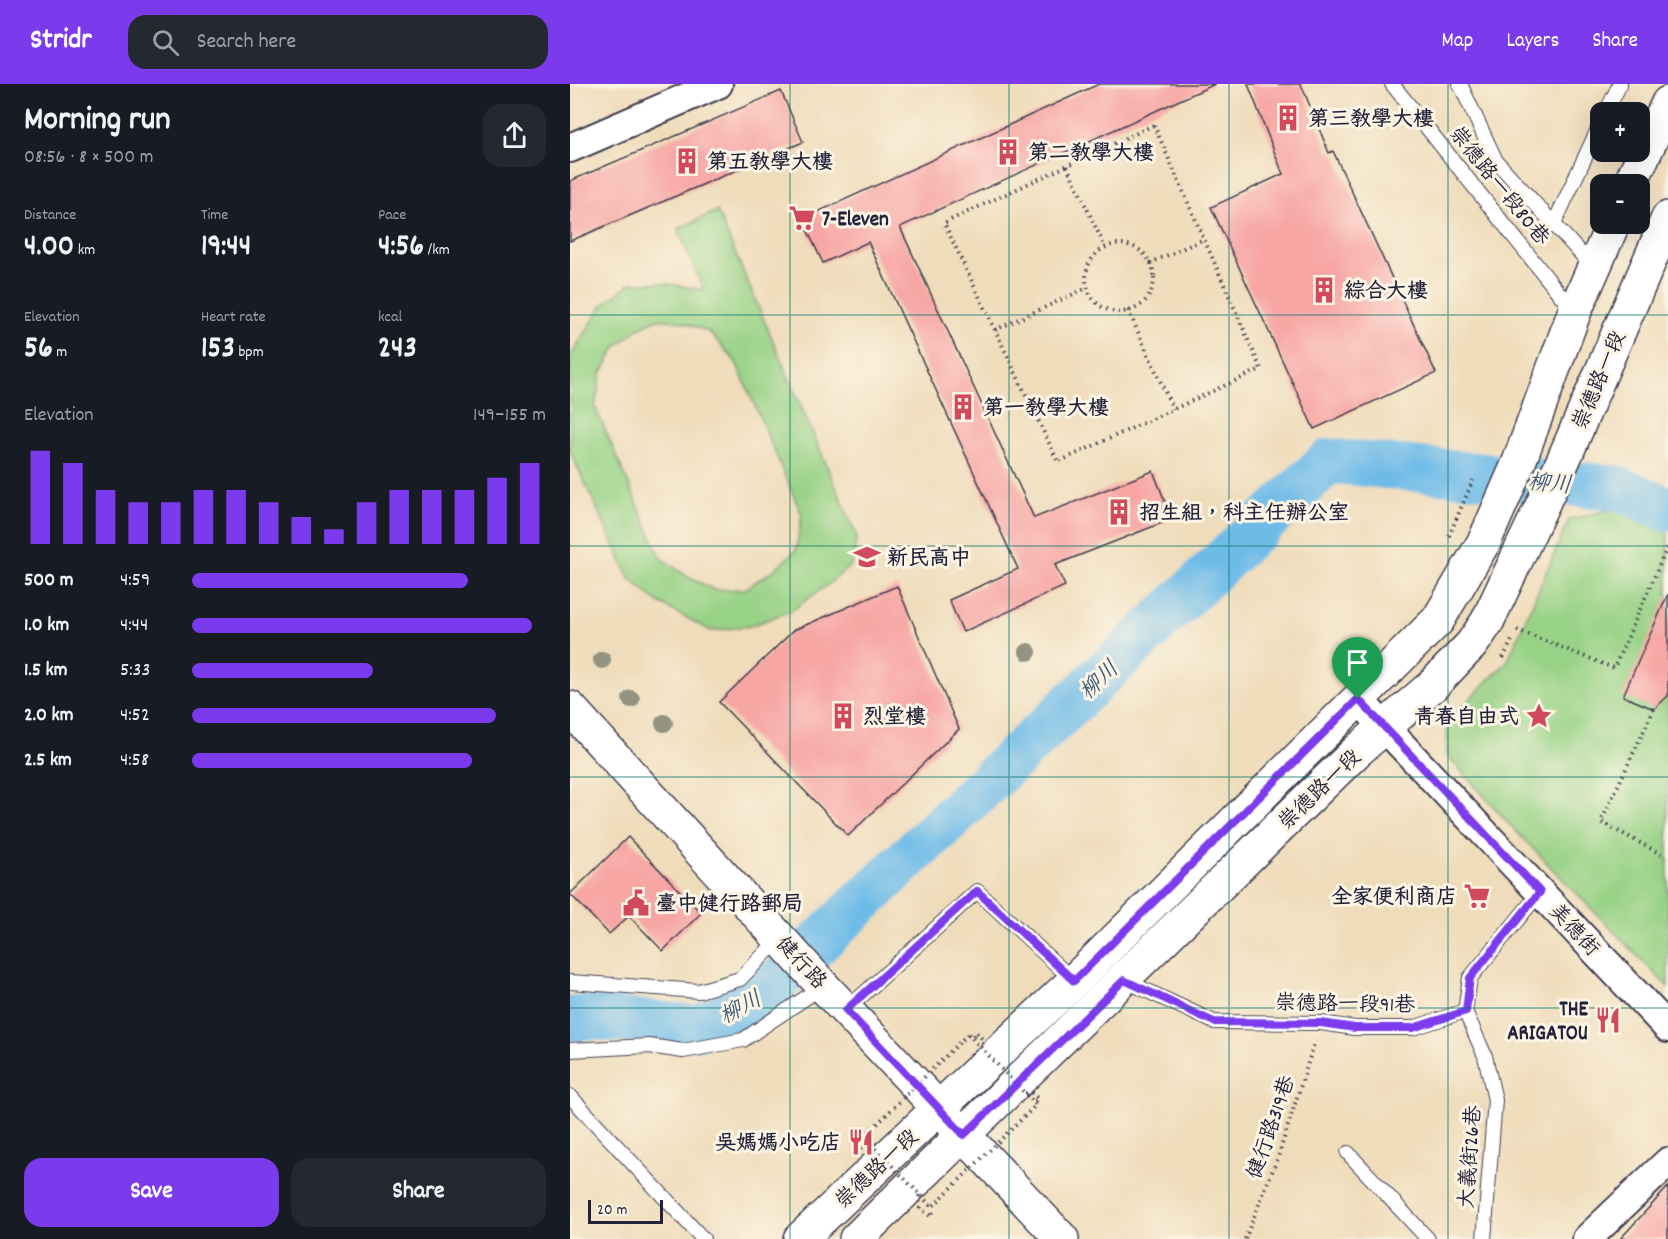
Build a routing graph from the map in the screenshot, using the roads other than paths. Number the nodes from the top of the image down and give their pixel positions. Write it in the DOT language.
graph roads {
  1 [pos="718,84"];
  2 [pos="1392,84"];
  3 [pos="1460,84"];
  4 [pos="1620,84"];
  5 [pos="684,90"];
  6 [pos="1611,102"];
  7 [pos="1668,103"];
  8 [pos="1590,146"];
  9 [pos="570,148"];
  10 [pos="1635,174"];
  11 [pos="1668,218"];
  12 [pos="1553,226"];
  13 [pos="1608,234"];
  14 [pos="1593,267"];
  15 [pos="1574,313"];
  16 [pos="1358,699"];
  17 [pos="570,708"];
  18 [pos="1384,727"];
  19 [pos="1540,892"];
  20 [pos="783,941"];
  21 [pos="1124,980"];
  22 [pos="819,981"];
  23 [pos="1074,981"];
  24 [pos="570,982"];
  25 [pos="846,1010"];
  26 [pos="1466,1011"];
  27 [pos="1668,1028"];
  28 [pos="570,1050"];
  29 [pos="570,1096"];
  30 [pos="939,1109"];
  31 [pos="964,1135"];
  32 [pos="1347,1153"];
  33 [pos="1668,1162"];
  34 [pos="703,1239"];
  35 [pos="800,1239"];
  36 [pos="856,1239"];
  37 [pos="1062,1239"];
  38 [pos="1428,1239"];
  39 [pos="1484,1239"];
  40 [pos="1587,1239"];
  1 -- 5 [label="street"];
  2 -- 15 [label="lane, 崇德路一段80巷"];
  3 -- 12 [label="lane"];
  4 -- 6 [label="lane"];
  5 -- 9 [label="street"];
  7 -- 10 [label="main road"];
  8 -- 12 [label="lane"];
  11 -- 18 [label="main road, 崇德路一段"];
  12 -- 14 [label="lane"];
  13 -- 14 [label="main road, 崇德路一段"];
  14 -- 15 [label="main road, 崇德路一段"];
  15 -- 16 [label="main road, 崇德路一段"];
  16 -- 18 [label="street, 美德街"];
  16 -- 23 [label="main road, 崇德路一段"];
  17 -- 20 [label="main road, 健行路"];
  18 -- 19 [label="street, 美德街"];
  18 -- 21 [label="main road, 崇德路一段"];
  19 -- 26 [label="lane"];
  19 -- 27 [label="street, 美德街"];
  20 -- 22 [label="main road, 健行路"];
  20 -- 24 [label="lane"];
  21 -- 26 [label="lane, 崇德路一段91巷"];
  21 -- 31 [label="main road, 崇德路一段"];
  22 -- 25 [label="main road, 健行路"];
  22 -- 28 [label="lane"];
  23 -- 25 [label="lane"];
  23 -- 30 [label="main road, 崇德路一段"];
  25 -- 30 [label="main road, 健行路"];
  26 -- 39 [label="lane, 大義街26巷"];
  29 -- 34 [label="lane"];
  30 -- 31 [label="main road, 健行路"];
  30 -- 35 [label="main road, 崇德路一段"];
  31 -- 36 [label="main road, 崇德路一段"];
  31 -- 37 [label="main road, 健行路"];
  32 -- 38 [label="lane"];
  33 -- 40 [label="street"];
}
